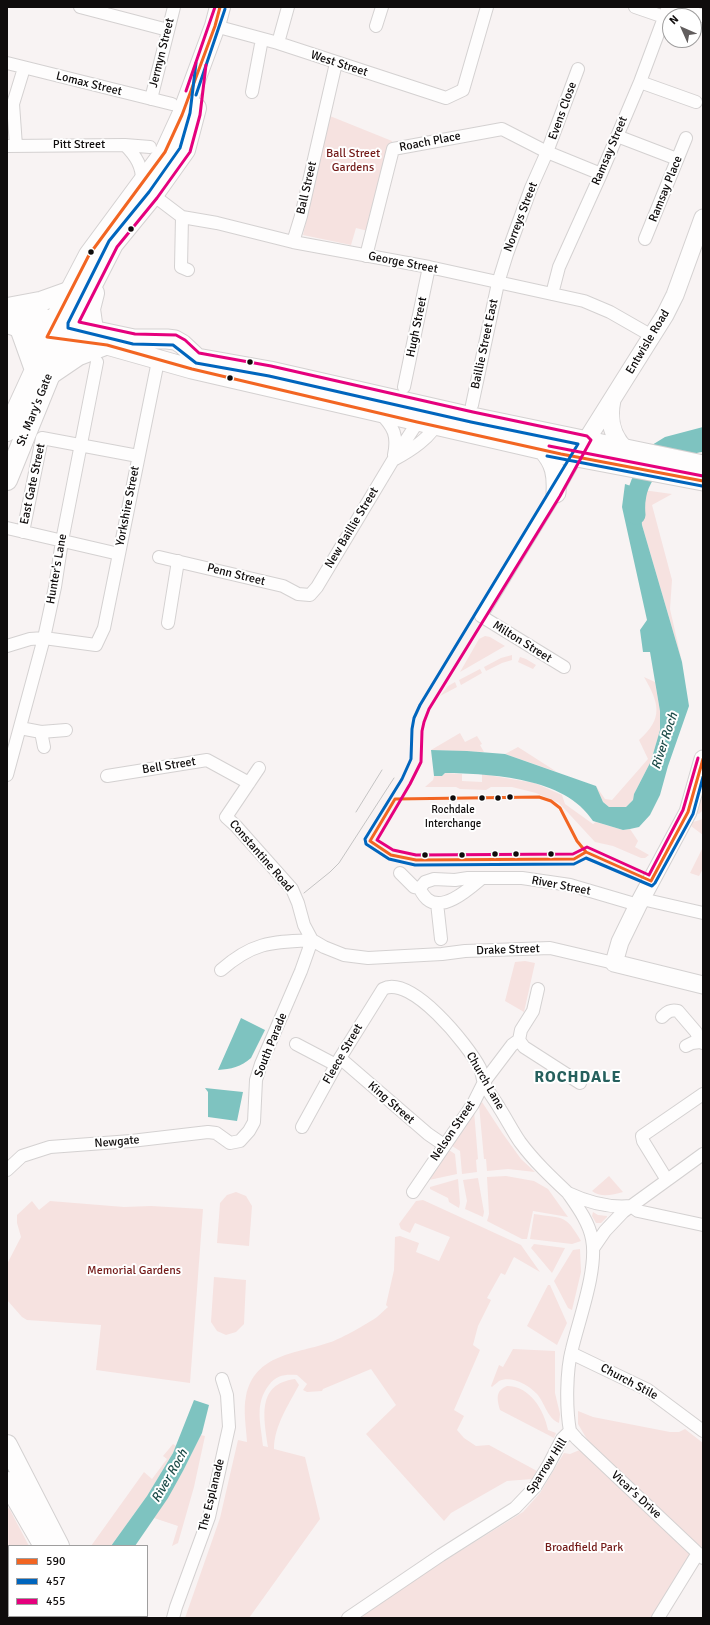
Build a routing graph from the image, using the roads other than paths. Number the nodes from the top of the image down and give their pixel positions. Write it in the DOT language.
graph roads {
  1 [pos="80,7"];
  2 [pos="174,7"];
  3 [pos="220,7"];
  4 [pos="288,7"];
  5 [pos="382,7"];
  6 [pos="487,7"];
  7 [pos="635,7"];
  8 [pos="678,7"];
  9 [pos="662,11"];
  10 [pos="703,16"];
  11 [pos="662,23"];
  12 [pos="215,26"];
  13 [pos="376,26"];
  14 [pos="168,30"];
  15 [pos="262,39"];
  16 [pos="278,43"];
  17 [pos="336,63"];
  18 [pos="7,64"];
  19 [pos="24,68"];
  20 [pos="578,69"];
  21 [pos="640,82"];
  22 [pos="252,92"];
  23 [pos="151,99"];
  24 [pos="696,102"];
  25 [pos="172,104"];
  26 [pos="617,136"];
  27 [pos="686,138"];
  28 [pos="125,145"];
  29 [pos="12,146"];
  30 [pos="150,147"];
  31 [pos="548,152"];
  32 [pos="678,159"];
  33 [pos="601,174"];
  34 [pos="147,190"];
  35 [pos="182,217"];
  36 [pos="703,218"];
  37 [pos="645,239"];
  38 [pos="293,242"];
  39 [pos="366,256"];
  40 [pos="104,262"];
  41 [pos="429,267"];
  42 [pos="188,270"];
  43 [pos="498,283"];
  44 [pos="70,291"];
  45 [pos="552,294"];
  46 [pos="7,308"];
  47 [pos="11,323"];
  48 [pos="93,330"];
  49 [pos="59,331"];
  50 [pos="652,336"];
  51 [pos="107,345"];
  52 [pos="97,362"];
  53 [pos="157,366"];
  54 [pos="42,373"];
  55 [pos="404,387"];
  56 [pos="612,400"];
  57 [pos="472,405"];
  58 [pos="380,413"];
  59 [pos="433,414"];
  60 [pos="417,422"];
  61 [pos="7,431"];
  62 [pos="586,441"];
  63 [pos="81,446"];
  64 [pos="543,450"];
  65 [pos="138,456"];
  66 [pos="631,456"];
  67 [pos="576,457"];
  68 [pos="393,460"];
  69 [pos="699,472"];
  70 [pos="7,480"];
  71 [pos="556,493"];
  72 [pos="7,528"];
  73 [pos="23,532"];
  74 [pos="62,541"];
  75 [pos="119,554"];
  76 [pos="160,557"];
  77 [pos="178,560"];
  78 [pos="310,595"];
  79 [pos="168,623"];
  80 [pos="44,638"];
  81 [pos="7,646"];
  82 [pos="564,667"];
  83 [pos="20,728"];
  84 [pos="66,730"];
  85 [pos="41,732"];
  86 [pos="44,747"];
  87 [pos="703,760"];
  88 [pos="259,768"];
  89 [pos="7,774"];
  90 [pos="107,776"];
  91 [pos="249,783"];
  92 [pos="400,872"];
  93 [pos="482,878"];
  94 [pos="420,888"];
  95 [pos="640,902"];
  96 [pos="438,903"];
  97 [pos="703,913"];
  98 [pos="441,939"];
  99 [pos="312,940"];
  100 [pos="614,963"];
  101 [pos="221,970"];
  102 [pos="389,985"];
  103 [pos="703,985"];
  104 [pos="538,989"];
  105 [pos="662,1017"];
  106 [pos="519,1040"];
  107 [pos="701,1043"];
  108 [pos="296,1044"];
  109 [pos="686,1046"];
  110 [pos="338,1061"];
  111 [pos="484,1082"];
  112 [pos="580,1083"];
  113 [pos="703,1094"];
  114 [pos="302,1127"];
  115 [pos="230,1143"];
  116 [pos="444,1145"];
  117 [pos="703,1154"];
  118 [pos="7,1170"];
  119 [pos="667,1180"];
  120 [pos="413,1192"];
  121 [pos="568,1193"];
  122 [pos="631,1206"];
  123 [pos="703,1225"];
  124 [pos="594,1247"];
  125 [pos="571,1353"];
  126 [pos="222,1379"];
  127 [pos="570,1431"];
  128 [pos="703,1431"];
  129 [pos="7,1445"];
  130 [pos="7,1482"];
  131 [pos="43,1545"];
  132 [pos="58,1545"];
  133 [pos="701,1555"];
  134 [pos="172,1615"];
  135 [pos="348,1618"];
  136 [pos="658,1618"];
  1 -- 14 [label="street"];
  2 -- 14 [label="street, Jermyn Street"];
  3 -- 12 [label="highway"];
  4 -- 16 [label="street"];
  5 -- 13 [label="street"];
  6 -- 17 [label="street, West Street"];
  7 -- 9 [label="street"];
  8 -- 10 [label="street"];
  11 -- 21 [label="street, Ramsay Street"];
  12 -- 15 [label="street, West Street"];
  12 -- 34 [label="highway"];
  14 -- 23 [label="street, Jermyn Street"];
  15 -- 16 [label="street, West Street"];
  15 -- 22 [label="street"];
  16 -- 17 [label="street, West Street"];
  17 -- 38 [label="street, Ball Street"];
  18 -- 19 [label="street, Lomax Street"];
  19 -- 23 [label="street, Lomax Street"];
  19 -- 29 [label="street"];
  20 -- 31 [label="street, Evens Close"];
  21 -- 24 [label="street"];
  21 -- 26 [label="street, Ramsay Street"];
  23 -- 25 [label="street, Lomax Street"];
  26 -- 32 [label="street"];
  26 -- 33 [label="street, Ramsay Street"];
  27 -- 32 [label="street, Ramsay Place"];
  28 -- 29 [label="street, Pitt Street"];
  28 -- 30 [label="street, Pitt Street"];
  28 -- 34 [label="street"];
  31 -- 33 [label="street"];
  31 -- 39 [label="street, Roach Place"];
  31 -- 43 [label="street, Norreys Street"];
  32 -- 37 [label="street, Ramsay Place"];
  33 -- 45 [label="street, Ramsay Street"];
  34 -- 35 [label="street, George Street"];
  34 -- 40 [label="highway"];
  34 -- 44 [label="highway"];
  35 -- 38 [label="street, George Street"];
  35 -- 42 [label="street"];
  36 -- 50 [label="main road, Entwisle Road"];
  38 -- 39 [label="street, George Street"];
  39 -- 41 [label="street, George Street"];
  40 -- 48 [label="highway"];
  40 -- 49 [label="highway"];
  41 -- 43 [label="street, George Street"];
  41 -- 55 [label="street, Hugh Street"];
  43 -- 45 [label="street, George Street"];
  43 -- 57 [label="street, Baillie Street East"];
  44 -- 46 [label="main road"];
  44 -- 49 [label="highway"];
  45 -- 50 [label="street, George Street"];
  47 -- 49 [label="main road"];
  47 -- 54 [label="highway"];
  48 -- 49 [label="main road"];
  48 -- 59 [label="main road"];
  49 -- 51 [label="main road"];
  49 -- 54 [label="highway, St. Mary's Gate"];
  50 -- 56 [label="main road, Entwisle Road"];
  51 -- 54 [label="main road"];
  51 -- 58 [label="main road"];
  52 -- 63 [label="street, Hunter's Lane"];
  53 -- 65 [label="street, Yorkshire Street"];
  54 -- 61 [label="highway, St. Mary's Gate"];
  54 -- 70 [label="highway, St. Mary's Gate"];
  56 -- 62 [label="main road, Entwisle Road"];
  56 -- 66 [label="main road"];
  58 -- 60 [label="main road"];
  58 -- 68 [label="street, New Baillie Street"];
  59 -- 60 [label="main road"];
  59 -- 62 [label="main road"];
  59 -- 64 [label="main road"];
  59 -- 68 [label="street, New Baillie Street"];
  60 -- 68 [label="street, New Baillie Street"];
  62 -- 66 [label="main road"];
  62 -- 67 [label="main road, Entwisle Road"];
  63 -- 65 [label="street, East Gate Street"];
  63 -- 73 [label="street, East Gate Street"];
  63 -- 74 [label="street, Hunter's Lane"];
  64 -- 67 [label="main road"];
  64 -- 71 [label="main road"];
  65 -- 75 [label="street, Yorkshire Street"];
  66 -- 67 [label="main road"];
  66 -- 69 [label="main road"];
  67 -- 71 [label="street"];
  68 -- 78 [label="street, New Baillie Street"];
  71 -- 82 [label="street, Milton Street"];
  72 -- 73 [label="street"];
  73 -- 74 [label="street"];
  74 -- 75 [label="street"];
  74 -- 80 [label="street, Hunter's Lane"];
  75 -- 80 [label="street, Yorkshire Street"];
  76 -- 77 [label="street, Penn Street"];
  77 -- 78 [label="street, Penn Street"];
  77 -- 79 [label="street"];
  80 -- 81 [label="street"];
  80 -- 83 [label="street, Hunter's Lane"];
  83 -- 85 [label="street"];
  83 -- 89 [label="street, Hunter's Lane"];
  84 -- 85 [label="street"];
  85 -- 86 [label="street"];
  87 -- 95 [label="main road"];
  88 -- 91 [label="street"];
  90 -- 91 [label="street, Bell Street"];
  91 -- 99 [label="street, Constantine Road"];
  92 -- 94 [label="street"];
  93 -- 94 [label="street, River Street"];
  93 -- 95 [label="street, River Street"];
  93 -- 96 [label="street"];
  94 -- 96 [label="street"];
  95 -- 97 [label="street, River Street"];
  95 -- 100 [label="main road"];
  96 -- 98 [label="street"];
  99 -- 100 [label="street, Drake Street"];
  99 -- 101 [label="street"];
  99 -- 115 [label="street, South Parade"];
  100 -- 103 [label="main road, Drake Street"];
  102 -- 110 [label="street, Fleece Street"];
  102 -- 111 [label="street, Church Lane"];
  104 -- 106 [label="street, Nelson Street"];
  105 -- 107 [label="street"];
  106 -- 111 [label="street, Nelson Street"];
  106 -- 112 [label="street"];
  107 -- 109 [label="street"];
  108 -- 110 [label="street, King Street"];
  110 -- 114 [label="street, Fleece Street"];
  110 -- 116 [label="street, King Street"];
  111 -- 116 [label="street, Nelson Street"];
  111 -- 121 [label="street, Church Lane"];
  113 -- 119 [label="street"];
  115 -- 118 [label="street, Newgate"];
  116 -- 120 [label="street, Nelson Street"];
  117 -- 119 [label="street"];
  119 -- 122 [label="street"];
  121 -- 122 [label="street, Church Lane"];
  121 -- 124 [label="street, Church Lane"];
  122 -- 123 [label="street"];
  122 -- 124 [label="street"];
  124 -- 125 [label="street, Sparrow Hill"];
  125 -- 127 [label="street, Sparrow Hill"];
  125 -- 128 [label="street, Church Stile"];
  126 -- 134 [label="street, The Esplanade"];
  127 -- 133 [label="street, Vicar's Drive"];
  127 -- 135 [label="street, Sparrow Hill"];
  129 -- 132 [label="highway"];
  130 -- 131 [label="highway"];
  133 -- 136 [label="street"];
}
